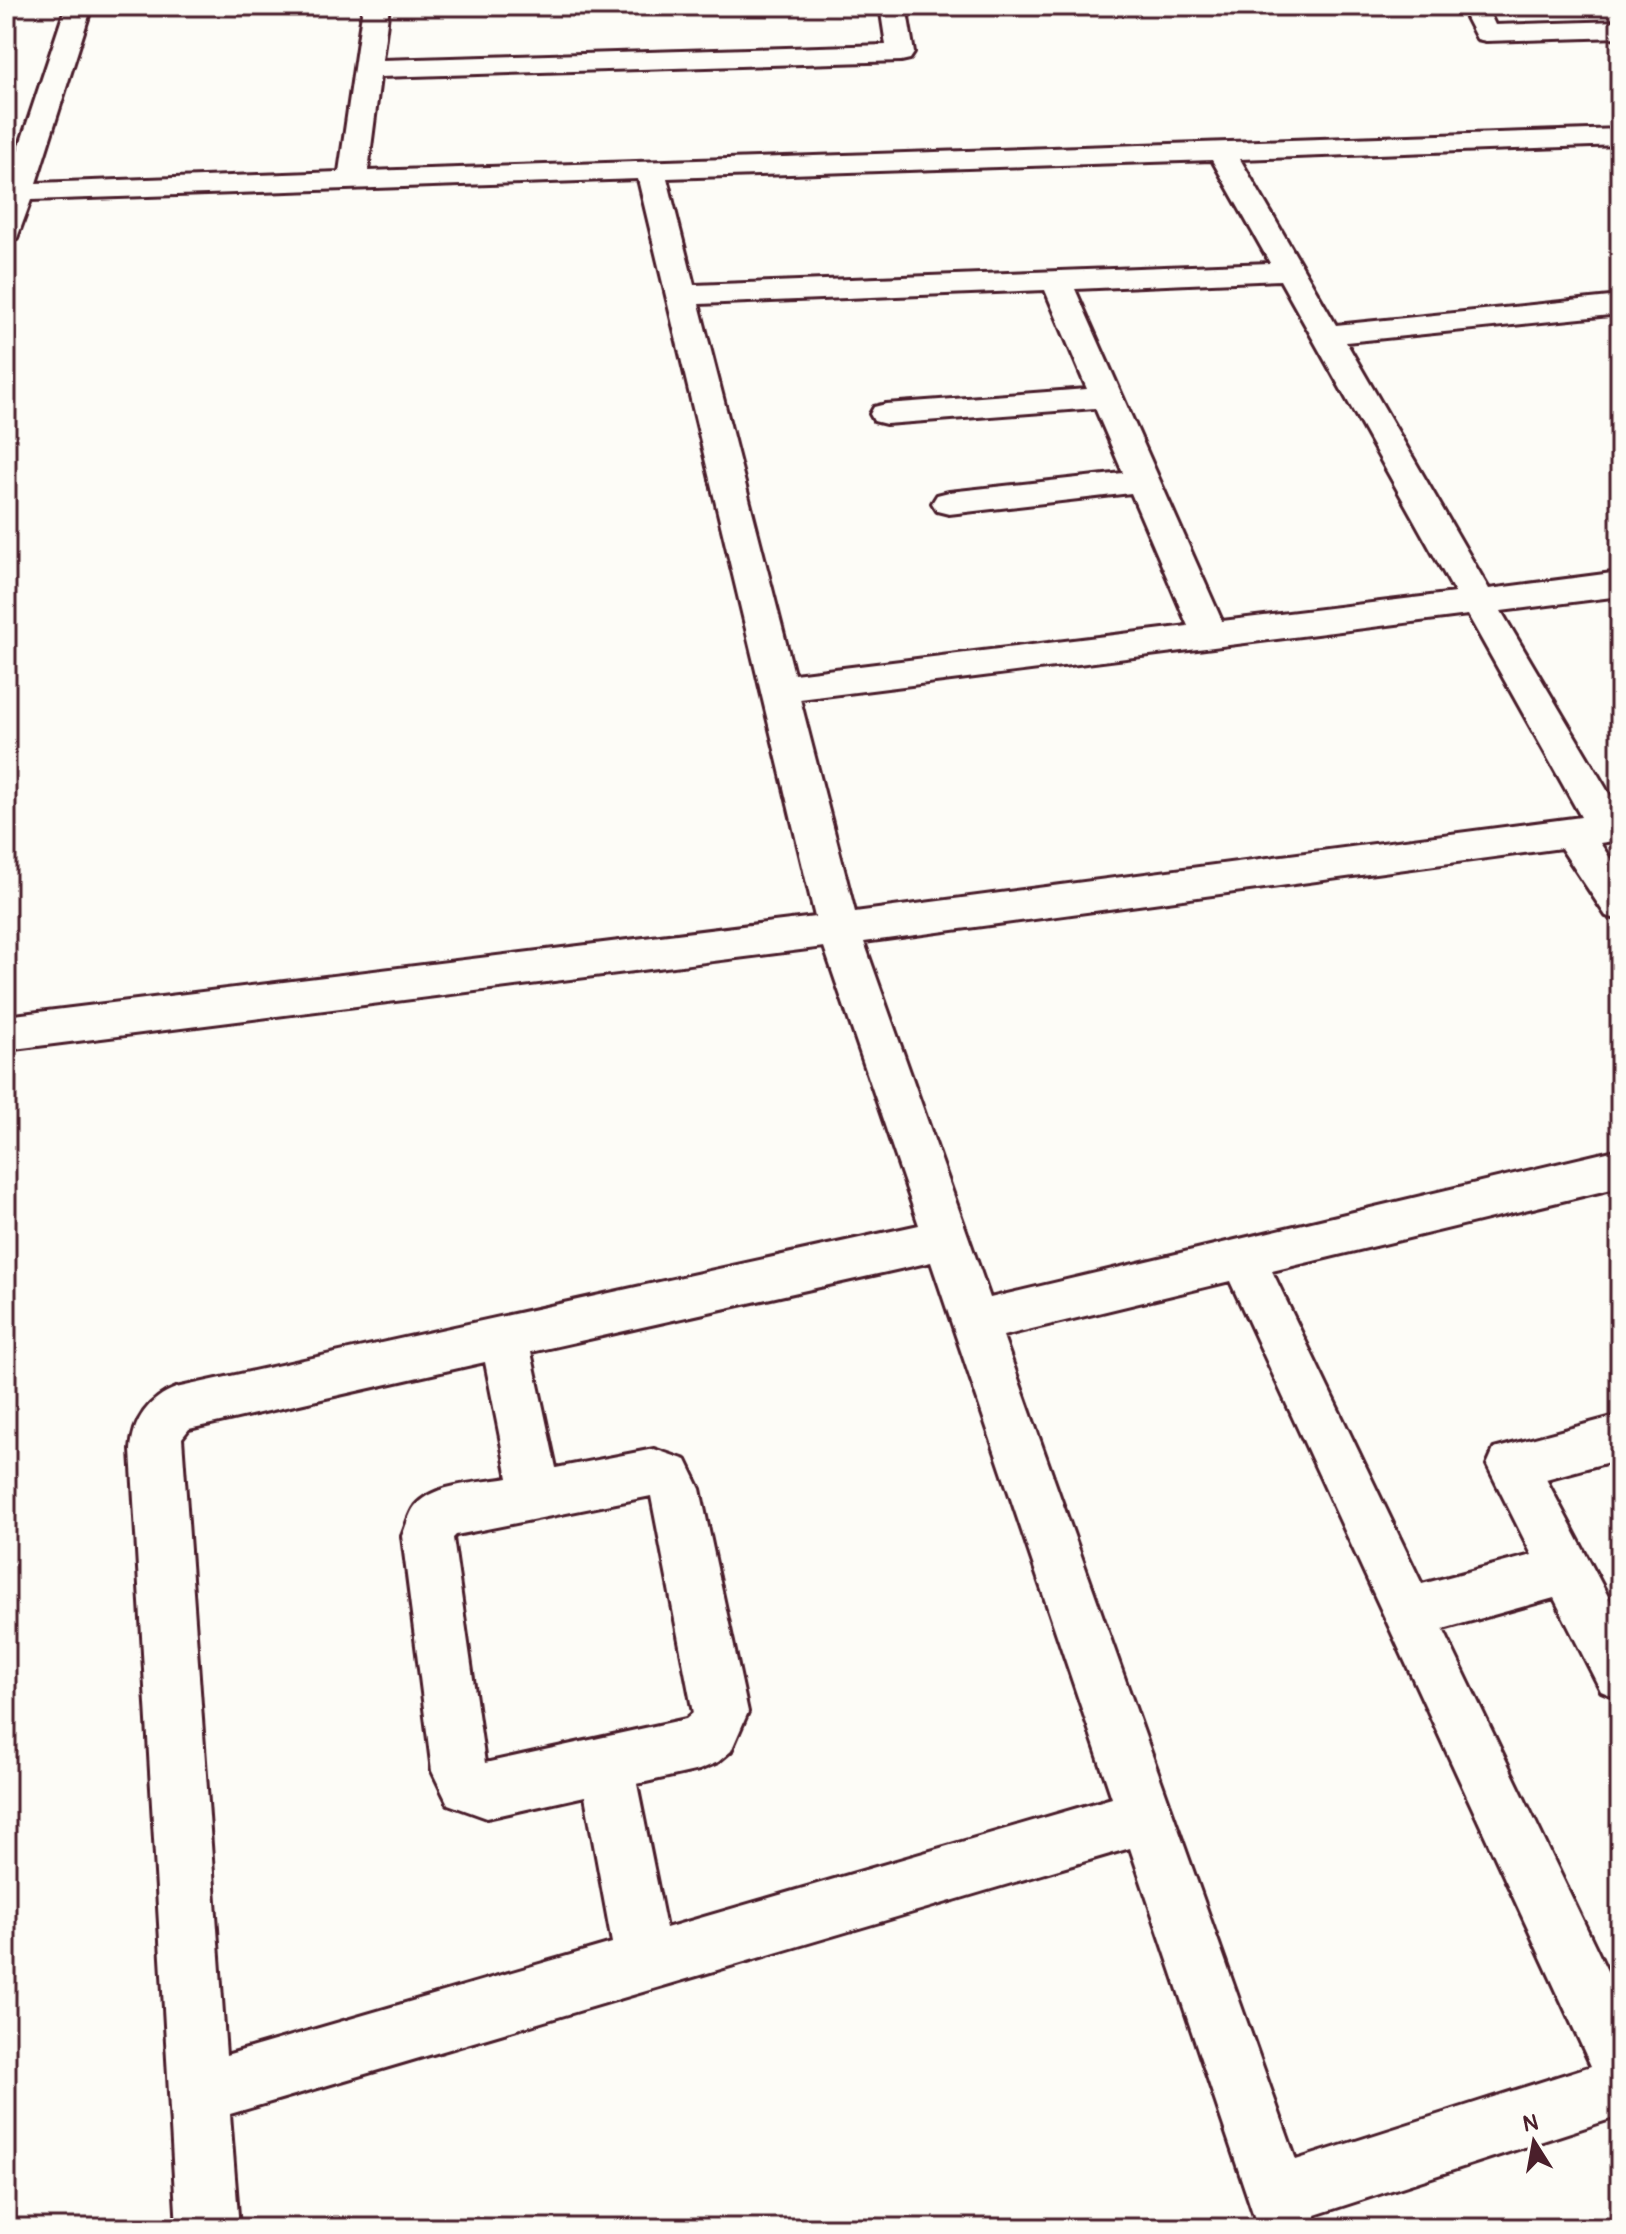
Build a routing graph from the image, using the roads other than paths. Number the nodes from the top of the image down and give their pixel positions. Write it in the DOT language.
graph roads {
  1 [pos="79,6"];
  2 [pos="376,6"];
  3 [pos="893,6"];
  4 [pos="1473,6"];
  5 [pos="1620,29"];
  6 [pos="367,69"];
  7 [pos="1620,137"];
  8 [pos="1221,150"];
  9 [pos="650,170"];
  10 [pos="352,180"];
  11 [pos="19,192"];
  12 [pos="6,232"];
  13 [pos="1289,271"];
  14 [pos="1056,280"];
  15 [pos="682,295"];
  16 [pos="1620,305"];
  17 [pos="1326,335"];
  18 [pos="1107,397"];
  19 [pos="886,414"];
  20 [pos="1144,481"];
  21 [pos="949,503"];
  22 [pos="1620,584"];
  23 [pos="1477,601"];
  24 [pos="1210,635"];
  25 [pos="779,689"];
  26 [pos="1599,829"];
  27 [pos="1620,905"];
  28 [pos="839,930"];
  29 [pos="6,1033"];
  30 [pos="1620,1168"];
  31 [pos="946,1239"];
  32 [pos="1243,1258"];
  33 [pos="975,1322"];
  34 [pos="504,1338"];
  35 [pos="1620,1437"];
  36 [pos="536,1493"];
  37 [pos="1567,1570"];
  38 [pos="1409,1613"];
  39 [pos="1620,1673"];
  40 [pos="606,1765"];
  41 [pos="1146,1816"];
  42 [pos="644,1963"];
  43 [pos="1620,2063"];
  44 [pos="1620,2086"];
  45 [pos="199,2093"];
  46 [pos="1284,2212"];
  47 [pos="208,2228"];
  1 -- 11 [label="street"];
  2 -- 6 [label="street"];
  3 -- 6 [label="street"];
  4 -- 5 [label="street"];
  6 -- 10 [label="street"];
  7 -- 8 [label="street"];
  8 -- 9 [label="street"];
  8 -- 13 [label="street"];
  9 -- 10 [label="street"];
  9 -- 15 [label="street"];
  10 -- 11 [label="street"];
  11 -- 12 [label="street"];
  13 -- 14 [label="street"];
  13 -- 17 [label="street"];
  14 -- 15 [label="street"];
  14 -- 18 [label="street"];
  15 -- 25 [label="street"];
  16 -- 17 [label="street"];
  17 -- 23 [label="street"];
  18 -- 19 [label="street"];
  18 -- 20 [label="street"];
  20 -- 21 [label="street"];
  20 -- 24 [label="street"];
  22 -- 23 [label="street"];
  23 -- 24 [label="street"];
  23 -- 26 [label="street"];
  24 -- 25 [label="street"];
  25 -- 28 [label="street"];
  26 -- 27 [label="street"];
  26 -- 28 [label="street"];
  28 -- 29 [label="street"];
  28 -- 31 [label="street"];
  30 -- 32 [label="street"];
  31 -- 33 [label="street"];
  31 -- 34 [label="street"];
  32 -- 33 [label="street"];
  32 -- 38 [label="street"];
  33 -- 41 [label="street"];
  34 -- 36 [label="street"];
  34 -- 45 [label="street"];
  35 -- 37 [label="street"];
  36 -- 40 [label="street"];
  36 -- 40 [label="street"];
  37 -- 38 [label="street"];
  37 -- 39 [label="street"];
  38 -- 43 [label="street"];
  40 -- 42 [label="street"];
  41 -- 42 [label="street"];
  41 -- 46 [label="street"];
  42 -- 45 [label="street"];
  44 -- 46 [label="street"];
  45 -- 47 [label="street"];
}
